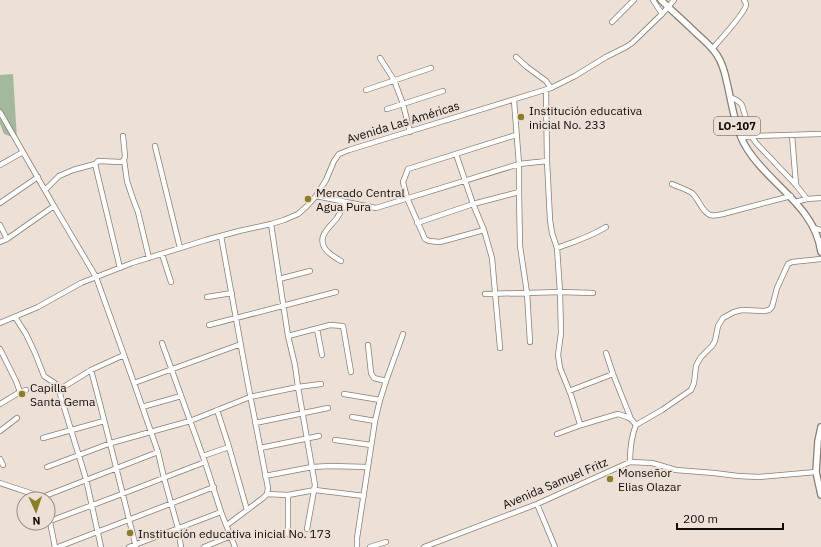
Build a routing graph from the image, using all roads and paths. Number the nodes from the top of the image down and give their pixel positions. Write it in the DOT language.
graph roads {
  1 [pos="634,0"];
  2 [pos="653,0"];
  3 [pos="660,0"];
  4 [pos="674,0"];
  5 [pos="744,0"];
  6 [pos="668,7"];
  7 [pos="662,14"];
  8 [pos="612,22"];
  9 [pos="712,49"];
  10 [pos="516,57"];
  11 [pos="380,58"];
  12 [pos="431,68"];
  13 [pos="394,80"];
  14 [pos="549,89"];
  15 [pos="366,90"];
  16 [pos="443,91"];
  17 [pos="731,98"];
  18 [pos="514,100"];
  19 [pos="403,104"];
  20 [pos="387,110"];
  21 [pos="0,112"];
  22 [pos="410,132"];
  23 [pos="821,134"];
  24 [pos="516,135"];
  25 [pos="792,135"];
  26 [pos="122,136"];
  27 [pos="751,136"];
  28 [pos="741,138"];
  29 [pos="155,146"];
  30 [pos="23,152"];
  31 [pos="456,154"];
  32 [pos="124,160"];
  33 [pos="547,161"];
  34 [pos="95,164"];
  35 [pos="519,164"];
  36 [pos="0,165"];
  37 [pos="38,177"];
  38 [pos="465,180"];
  39 [pos="672,184"];
  40 [pos="796,185"];
  41 [pos="45,190"];
  42 [pos="518,192"];
  43 [pos="316,196"];
  44 [pos="790,196"];
  45 [pos="407,198"];
  46 [pos="821,198"];
  47 [pos="807,199"];
  48 [pos="347,202"];
  49 [pos="795,202"];
  50 [pos="0,203"];
  51 [pos="473,204"];
  52 [pos="54,206"];
  53 [pos="417,223"];
  54 [pos="271,224"];
  55 [pos="0,225"];
  56 [pos="606,227"];
  57 [pos="814,228"];
  58 [pos="484,230"];
  59 [pos="821,230"];
  60 [pos="221,236"];
  61 [pos="7,239"];
  62 [pos="0,242"];
  63 [pos="180,248"];
  64 [pos="557,248"];
  65 [pos="821,252"];
  66 [pos="162,254"];
  67 [pos="149,258"];
  68 [pos="821,259"];
  69 [pos="341,261"];
  70 [pos="120,268"];
  71 [pos="310,271"];
  72 [pos="96,277"];
  73 [pos="279,279"];
  74 [pos="170,282"];
  75 [pos="336,292"];
  76 [pos="560,292"];
  77 [pos="232,293"];
  78 [pos="495,293"];
  79 [pos="527,293"];
  80 [pos="593,293"];
  81 [pos="485,294"];
  82 [pos="207,297"];
  83 [pos="283,306"];
  84 [pos="15,317"];
  85 [pos="236,318"];
  86 [pos="0,323"];
  87 [pos="209,325"];
  88 [pos="317,329"];
  89 [pos="403,334"];
  90 [pos="288,336"];
  91 [pos="530,342"];
  92 [pos="162,343"];
  93 [pos="241,344"];
  94 [pos="368,345"];
  95 [pos="500,348"];
  96 [pos="0,349"];
  97 [pos="606,353"];
  98 [pos="124,355"];
  99 [pos="322,355"];
  100 [pos="171,369"];
  101 [pos="91,370"];
  102 [pos="351,372"];
  103 [pos="613,374"];
  104 [pos="386,381"];
  105 [pos="134,383"];
  106 [pos="321,384"];
  107 [pos="298,387"];
  108 [pos="62,388"];
  109 [pos="26,390"];
  110 [pos="569,391"];
  111 [pos="20,392"];
  112 [pos="344,394"];
  113 [pos="181,396"];
  114 [pos="250,397"];
  115 [pos="380,400"];
  116 [pos="0,404"];
  117 [pos="142,407"];
  118 [pos="328,408"];
  119 [pos="217,410"];
  120 [pos="302,413"];
  121 [pos="352,417"];
  122 [pos="17,418"];
  123 [pos="190,420"];
  124 [pos="631,420"];
  125 [pos="104,421"];
  126 [pos="375,421"];
  127 [pos="255,423"];
  128 [pos="581,425"];
  129 [pos="636,425"];
  130 [pos="821,427"];
  131 [pos="71,430"];
  132 [pos="0,431"];
  133 [pos="151,432"];
  134 [pos="557,434"];
  135 [pos="319,436"];
  136 [pos="43,438"];
  137 [pos="307,439"];
  138 [pos="335,440"];
  139 [pos="110,443"];
  140 [pos="371,445"];
  141 [pos="229,447"];
  142 [pos="260,448"];
  143 [pos="158,452"];
  144 [pos="79,455"];
  145 [pos="203,456"];
  146 [pos="0,459"];
  147 [pos="205,462"];
  148 [pos="630,462"];
  149 [pos="3,465"];
  150 [pos="47,467"];
  151 [pos="368,467"];
  152 [pos="116,468"];
  153 [pos="312,468"];
  154 [pos="818,472"];
  155 [pos="265,476"];
  156 [pos="164,478"];
  157 [pos="86,479"];
  158 [pos="0,483"];
  159 [pos="214,487"];
  160 [pos="315,490"];
  161 [pos="24,491"];
  162 [pos="56,492"];
  163 [pos="122,494"];
  164 [pos="267,494"];
  165 [pos="288,495"];
  166 [pos="821,495"];
  167 [pos="364,496"];
  168 [pos="171,503"];
  169 [pos="537,504"];
  170 [pos="92,505"];
  171 [pos="247,510"];
  172 [pos="221,512"];
  173 [pos="56,519"];
  174 [pos="129,520"];
  175 [pos="227,525"];
  176 [pos="178,528"];
  177 [pos="308,529"];
  178 [pos="52,531"];
  179 [pos="97,532"];
  180 [pos="288,534"];
  181 [pos="231,536"];
  182 [pos="386,542"];
  183 [pos="136,546"];
  184 [pos="56,547"];
  185 [pos="101,547"];
  186 [pos="129,547"];
  187 [pos="181,547"];
  188 [pos="204,547"];
  189 [pos="235,547"];
  190 [pos="357,547"];
  191 [pos="370,547"];
  192 [pos="425,547"];
  193 [pos="555,547"];
  1 -- 8 [label="street"];
  2 -- 7 [label="street"];
  3 -- 6 [label="main road, LO-107"];
  4 -- 6 [label="street, Avenida Las Américas"];
  5 -- 9 [label="street"];
  6 -- 7 [label="street, Avenida Las Américas"];
  6 -- 9 [label="main road, LO-107"];
  7 -- 14 [label="street, Avenida Las Américas"];
  9 -- 17 [label="main road, LO-107"];
  10 -- 14 [label="street"];
  11 -- 13 [label="street"];
  12 -- 13 [label="street"];
  13 -- 15 [label="street"];
  13 -- 19 [label="street"];
  14 -- 18 [label="street, Avenida Las Américas"];
  14 -- 33 [label="street"];
  16 -- 19 [label="street"];
  17 -- 27 [label="street"];
  17 -- 28 [label="main road, LO-107"];
  18 -- 22 [label="street, Avenida Las Américas"];
  18 -- 24 [label="street"];
  19 -- 20 [label="street"];
  19 -- 22 [label="street"];
  21 -- 30 [label="street"];
  22 -- 43 [label="street, Avenida Las Américas"];
  23 -- 25 [label="street"];
  24 -- 31 [label="street"];
  24 -- 35 [label="street"];
  25 -- 27 [label="street"];
  25 -- 40 [label="street"];
  26 -- 32 [label="street"];
  27 -- 28 [label="street"];
  27 -- 40 [label="street"];
  28 -- 44 [label="main road, LO-107"];
  29 -- 63 [label="street"];
  30 -- 36 [label="street"];
  30 -- 37 [label="street"];
  31 -- 38 [label="street"];
  31 -- 45 [label="street"];
  32 -- 34 [label="street"];
  32 -- 67 [label="street"];
  33 -- 35 [label="street"];
  33 -- 64 [label="street"];
  34 -- 41 [label="street"];
  34 -- 70 [label="street"];
  35 -- 38 [label="street"];
  35 -- 42 [label="street"];
  37 -- 41 [label="street"];
  37 -- 50 [label="street"];
  38 -- 45 [label="street"];
  38 -- 51 [label="street"];
  39 -- 44 [label="street"];
  40 -- 47 [label="street"];
  41 -- 52 [label="street"];
  42 -- 51 [label="street"];
  42 -- 79 [label="street"];
  43 -- 48 [label="street"];
  43 -- 54 [label="street, Avenida Las Américas"];
  44 -- 49 [label="main road, LO-107"];
  45 -- 48 [label="street"];
  45 -- 53 [label="street"];
  46 -- 47 [label="street"];
  47 -- 49 [label="street"];
  48 -- 69 [label="street"];
  49 -- 57 [label="main road, LO-107"];
  51 -- 53 [label="street"];
  51 -- 58 [label="street"];
  52 -- 61 [label="street"];
  52 -- 72 [label="street"];
  53 -- 58 [label="street"];
  54 -- 60 [label="street, Avenida Las Américas"];
  54 -- 73 [label="street"];
  55 -- 61 [label="street"];
  56 -- 64 [label="street"];
  57 -- 59 [label="street"];
  57 -- 65 [label="main road, LO-107"];
  58 -- 78 [label="street"];
  60 -- 63 [label="street, Avenida Las Américas"];
  60 -- 77 [label="street"];
  61 -- 62 [label="street"];
  63 -- 66 [label="street, Avenida Las Américas"];
  64 -- 76 [label="street"];
  66 -- 67 [label="street, Avenida Las Américas"];
  66 -- 74 [label="street"];
  67 -- 70 [label="street, Avenida Las Américas"];
  68 -- 129 [label="street"];
  70 -- 72 [label="street, Avenida Las Américas"];
  71 -- 73 [label="street"];
  72 -- 84 [label="street, Avenida Las Américas"];
  72 -- 98 [label="street"];
  73 -- 83 [label="street"];
  75 -- 83 [label="street"];
  76 -- 79 [label="street"];
  76 -- 80 [label="street"];
  76 -- 110 [label="street"];
  77 -- 82 [label="street"];
  77 -- 85 [label="street"];
  78 -- 79 [label="street"];
  78 -- 81 [label="street"];
  78 -- 95 [label="street"];
  79 -- 91 [label="street"];
  83 -- 85 [label="street"];
  83 -- 90 [label="street"];
  84 -- 86 [label="street, Avenida Las Américas"];
  84 -- 108 [label="street"];
  85 -- 87 [label="street"];
  85 -- 93 [label="street"];
  88 -- 90 [label="street"];
  88 -- 99 [label="street"];
  88 -- 102 [label="street"];
  89 -- 104 [label="street"];
  90 -- 107 [label="street"];
  92 -- 100 [label="street"];
  93 -- 100 [label="street"];
  93 -- 114 [label="street"];
  94 -- 104 [label="street"];
  96 -- 111 [label="street"];
  97 -- 103 [label="street"];
  98 -- 101 [label="street"];
  98 -- 105 [label="street"];
  100 -- 105 [label="street"];
  100 -- 113 [label="street"];
  101 -- 108 [label="street"];
  101 -- 125 [label="street"];
  103 -- 110 [label="street"];
  103 -- 124 [label="street"];
  104 -- 115 [label="street"];
  105 -- 117 [label="street"];
  106 -- 107 [label="street"];
  107 -- 114 [label="street"];
  107 -- 120 [label="street"];
  108 -- 131 [label="street"];
  109 -- 111 [label="street"];
  110 -- 128 [label="street"];
  111 -- 116 [label="street"];
  112 -- 115 [label="street"];
  113 -- 117 [label="street"];
  113 -- 123 [label="street"];
  114 -- 119 [label="street"];
  114 -- 127 [label="street"];
  115 -- 126 [label="street"];
  117 -- 133 [label="street"];
  118 -- 120 [label="street"];
  119 -- 123 [label="street"];
  119 -- 141 [label="street"];
  120 -- 127 [label="street"];
  120 -- 137 [label="street"];
  121 -- 126 [label="street"];
  122 -- 132 [label="street"];
  123 -- 133 [label="street"];
  123 -- 145 [label="street"];
  124 -- 128 [label="street"];
  124 -- 129 [label="street"];
  125 -- 131 [label="street"];
  125 -- 139 [label="street"];
  126 -- 140 [label="street"];
  127 -- 142 [label="street"];
  128 -- 134 [label="street"];
  129 -- 148 [label="street"];
  130 -- 154 [label="main road"];
  131 -- 136 [label="street"];
  131 -- 144 [label="street"];
  133 -- 139 [label="street"];
  133 -- 143 [label="street"];
  135 -- 137 [label="street"];
  137 -- 142 [label="street"];
  137 -- 153 [label="street"];
  138 -- 140 [label="street"];
  139 -- 144 [label="street"];
  139 -- 152 [label="street"];
  140 -- 151 [label="street"];
  141 -- 145 [label="street"];
  141 -- 171 [label="street"];
  142 -- 155 [label="street"];
  143 -- 152 [label="street"];
  143 -- 156 [label="street"];
  144 -- 150 [label="street"];
  144 -- 157 [label="street"];
  145 -- 147 [label="street"];
  146 -- 149 [label="street"];
  147 -- 156 [label="street"];
  147 -- 159 [label="street"];
  148 -- 154 [label="street, Avenida Samuel Fritz"];
  148 -- 169 [label="street, Avenida Samuel Fritz"];
  151 -- 153 [label="street"];
  151 -- 167 [label="street"];
  152 -- 157 [label="street"];
  152 -- 163 [label="street"];
  153 -- 155 [label="street"];
  153 -- 160 [label="street"];
  154 -- 166 [label="main road"];
  155 -- 164 [label="street"];
  156 -- 163 [label="street"];
  156 -- 168 [label="street"];
  157 -- 162 [label="street"];
  157 -- 170 [label="street"];
  158 -- 161 [label="street"];
  159 -- 168 [label="street"];
  159 -- 172 [label="street"];
  160 -- 165 [label="street"];
  160 -- 167 [label="street"];
  160 -- 177 [label="street"];
  163 -- 170 [label="street"];
  163 -- 174 [label="street"];
  164 -- 165 [label="street"];
  164 -- 171 [label="street"];
  165 -- 180 [label="street"];
  167 -- 190 [label="street"];
  168 -- 174 [label="street"];
  168 -- 176 [label="street"];
  169 -- 192 [label="street, Avenida Samuel Fritz"];
  169 -- 193 [label="street"];
  170 -- 173 [label="street"];
  170 -- 179 [label="street"];
  171 -- 175 [label="street"];
  172 -- 175 [label="street"];
  172 -- 176 [label="street"];
  174 -- 179 [label="street"];
  174 -- 183 [label="street"];
  175 -- 181 [label="street"];
  176 -- 183 [label="street"];
  176 -- 187 [label="street"];
  178 -- 184 [label="street"];
  179 -- 184 [label="street"];
  179 -- 185 [label="street"];
  181 -- 188 [label="street"];
  181 -- 189 [label="street"];
  182 -- 191 [label="street"];
  183 -- 186 [label="street"];
}
